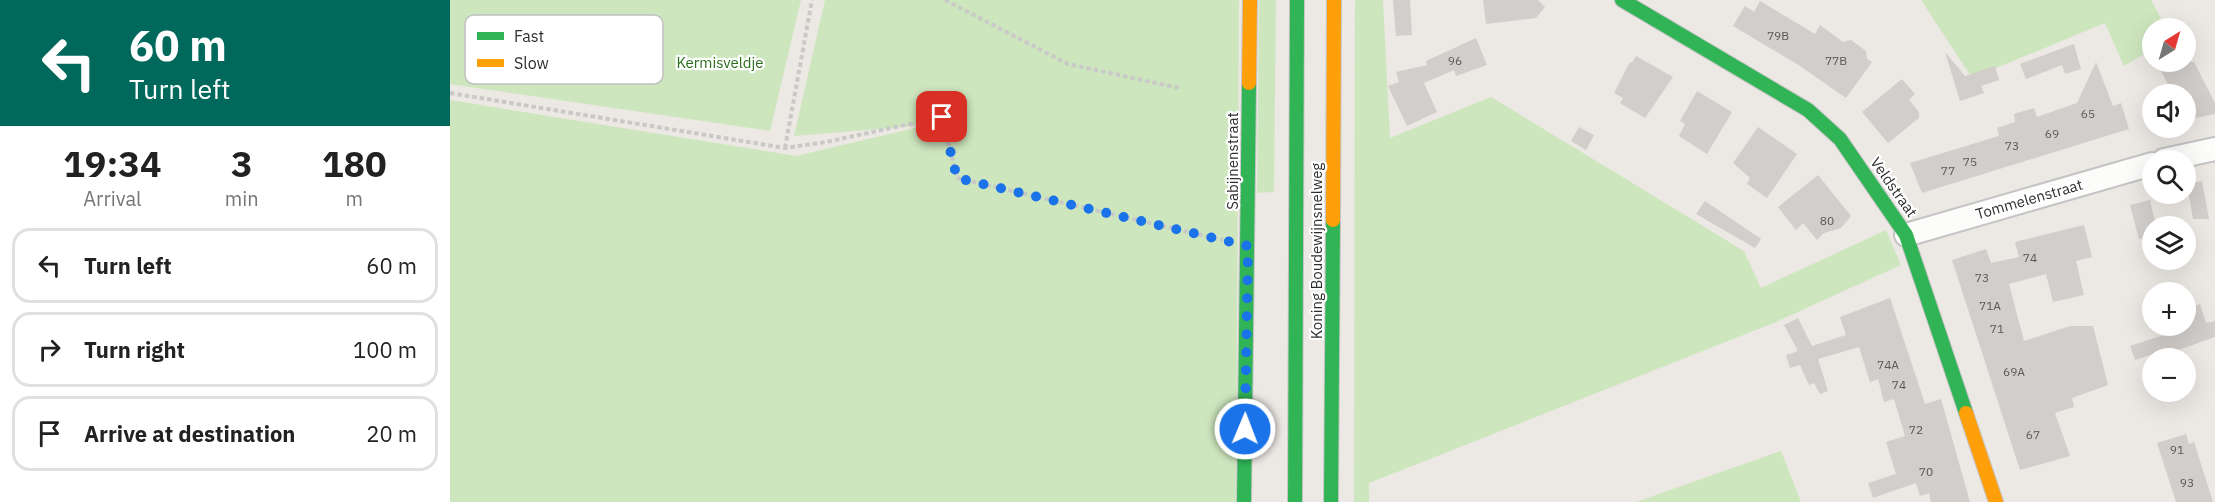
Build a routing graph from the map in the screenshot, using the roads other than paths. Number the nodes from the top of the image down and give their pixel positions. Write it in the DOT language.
graph roads {
  1 [pos="1250,0"];
  2 [pos="1298,0"];
  3 [pos="1334,0"];
  4 [pos="1622,0"];
  5 [pos="2215,149"];
  6 [pos="2196,153"];
  7 [pos="2142,167"];
  8 [pos="1906,235"];
  9 [pos="1244,502"];
  10 [pos="1295,502"];
  11 [pos="1331,502"];
  12 [pos="1996,502"];
  1 -- 9 [label="main road, Sabijnenstraat"];
  2 -- 10 [label="main road, Koning Boudewijnsnelweg"];
  3 -- 11 [label="main road, Koning Boudewijnsnelweg"];
  4 -- 8 [label="main road, Veldstraat"];
  5 -- 6 [label="street"];
  7 -- 8 [label="street, Tommelenstraat"];
  8 -- 12 [label="main road, Veldstraat"];
}
